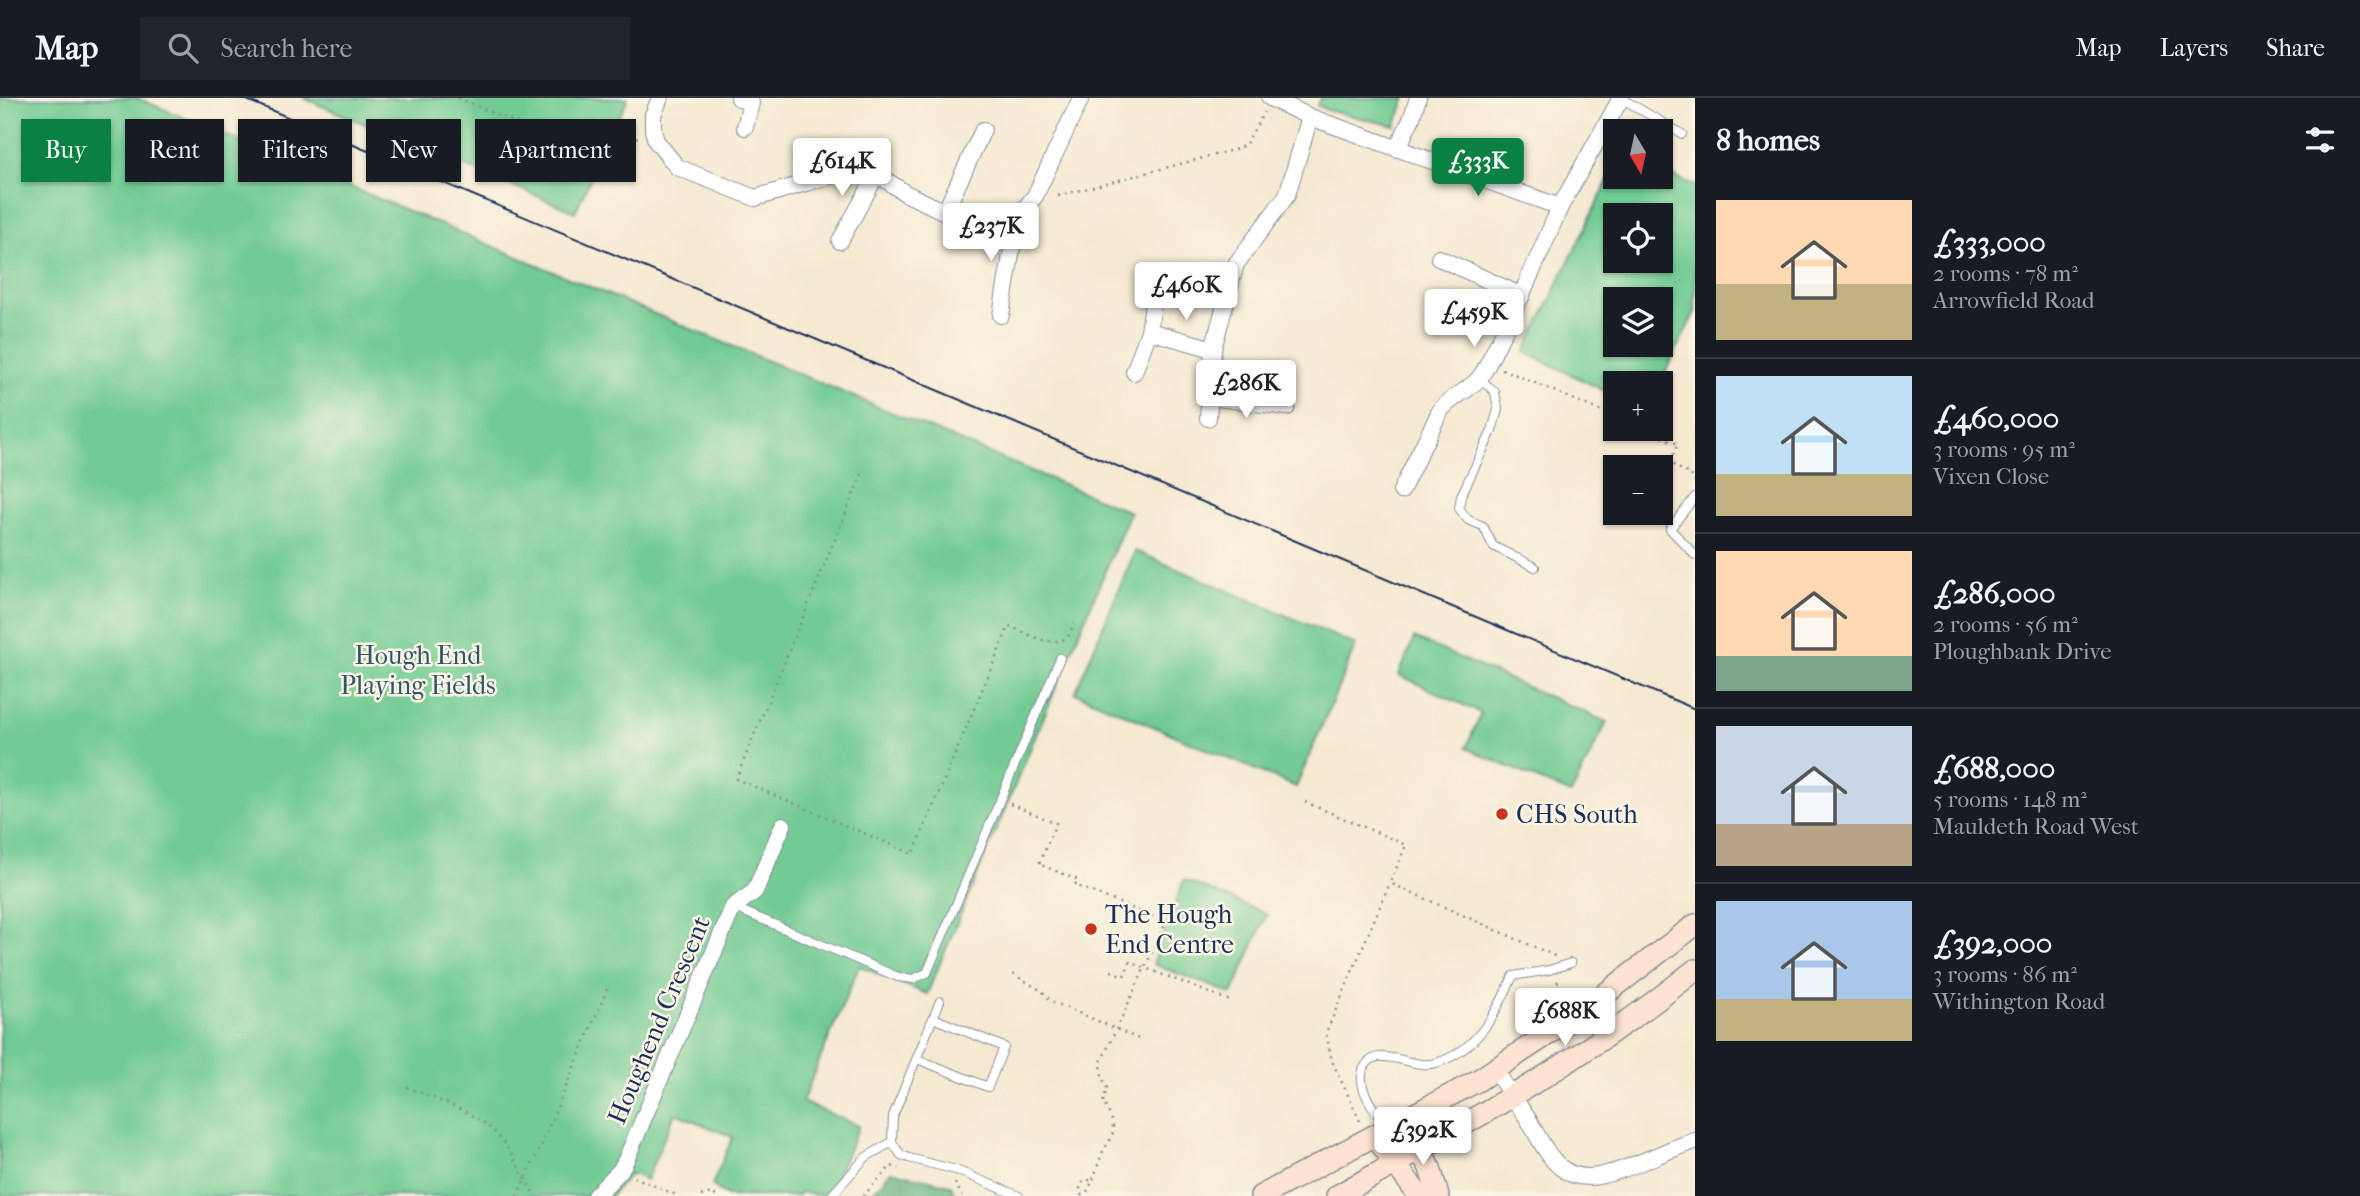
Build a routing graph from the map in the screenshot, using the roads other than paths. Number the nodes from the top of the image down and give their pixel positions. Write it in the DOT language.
graph roads {
  1 [pos="660,98"];
  2 [pos="739,98"];
  3 [pos="1081,98"];
  4 [pos="1271,98"];
  5 [pos="1418,98"];
  6 [pos="1621,98"];
  7 [pos="1310,117"];
  8 [pos="745,127"];
  9 [pos="983,130"];
  10 [pos="1682,134"];
  11 [pos="1397,149"];
  12 [pos="877,174"];
  13 [pos="1560,207"];
  14 [pos="945,212"];
  15 [pos="1017,218"];
  16 [pos="839,240"];
  17 [pos="1439,258"];
  18 [pos="1157,278"];
  19 [pos="1522,296"];
  20 [pos="1001,315"];
  21 [pos="1149,331"];
  22 [pos="1213,349"];
  23 [pos="1134,372"];
  24 [pos="1479,378"];
  25 [pos="1210,397"];
  26 [pos="1287,407"];
  27 [pos="1208,418"];
  28 [pos="1401,491"];
  29 [pos="1695,497"];
  30 [pos="1695,555"];
  31 [pos="1535,567"];
  32 [pos="1060,658"];
  33 [pos="783,825"];
  34 [pos="733,907"];
  35 [pos="1695,925"];
  36 [pos="1571,962"];
  37 [pos="1695,970"];
  38 [pos="940,1001"];
  39 [pos="933,1018"];
  40 [pos="917,1059"];
  41 [pos="1495,1069"];
  42 [pos="1511,1097"];
  43 [pos="1382,1129"];
  44 [pos="1695,1141"];
  45 [pos="892,1142"];
  46 [pos="1421,1149"];
  47 [pos="1395,1163"];
  48 [pos="595,1196"];
  49 [pos="831,1196"];
  50 [pos="1019,1196"];
  51 [pos="1261,1196"];
  52 [pos="1337,1196"];
  53 [pos="1419,1196"];
  54 [pos="1438,1196"];
  1 -- 12 [label="street"];
  2 -- 8 [label="street"];
  3 -- 15 [label="street"];
  4 -- 7 [label="street"];
  5 -- 11 [label="street"];
  6 -- 10 [label="lane"];
  6 -- 13 [label="street"];
  7 -- 11 [label="street"];
  7 -- 22 [label="street"];
  9 -- 14 [label="street"];
  11 -- 13 [label="street"];
  12 -- 14 [label="street"];
  12 -- 16 [label="street"];
  13 -- 19 [label="street"];
  14 -- 15 [label="street"];
  15 -- 20 [label="street"];
  17 -- 19 [label="street"];
  18 -- 21 [label="street"];
  19 -- 24 [label="street"];
  21 -- 22 [label="street"];
  21 -- 23 [label="street"];
  22 -- 25 [label="street"];
  24 -- 28 [label="street"];
  24 -- 31 [label="lane"];
  25 -- 26 [label="street"];
  25 -- 27 [label="street"];
  29 -- 30 [label="lane"];
  32 -- 34 [label="lane"];
  33 -- 34 [label="street, Houghend Crescent"];
  34 -- 48 [label="street, Houghend Crescent"];
  35 -- 41 [label="street"];
  36 -- 43 [label="lane"];
  37 -- 42 [label="street"];
  38 -- 39 [label="lane"];
  39 -- 40 [label="lane"];
  39 -- 40 [label="lane"];
  40 -- 45 [label="lane"];
  41 -- 42 [label="street"];
  41 -- 43 [label="street"];
  42 -- 44 [label="street"];
  42 -- 46 [label="street"];
  43 -- 46 [label="street"];
  43 -- 47 [label="street"];
  43 -- 51 [label="street"];
  45 -- 49 [label="lane"];
  45 -- 50 [label="lane"];
  46 -- 47 [label="street"];
  46 -- 54 [label="street"];
  47 -- 52 [label="street"];
  47 -- 53 [label="street"];
}
